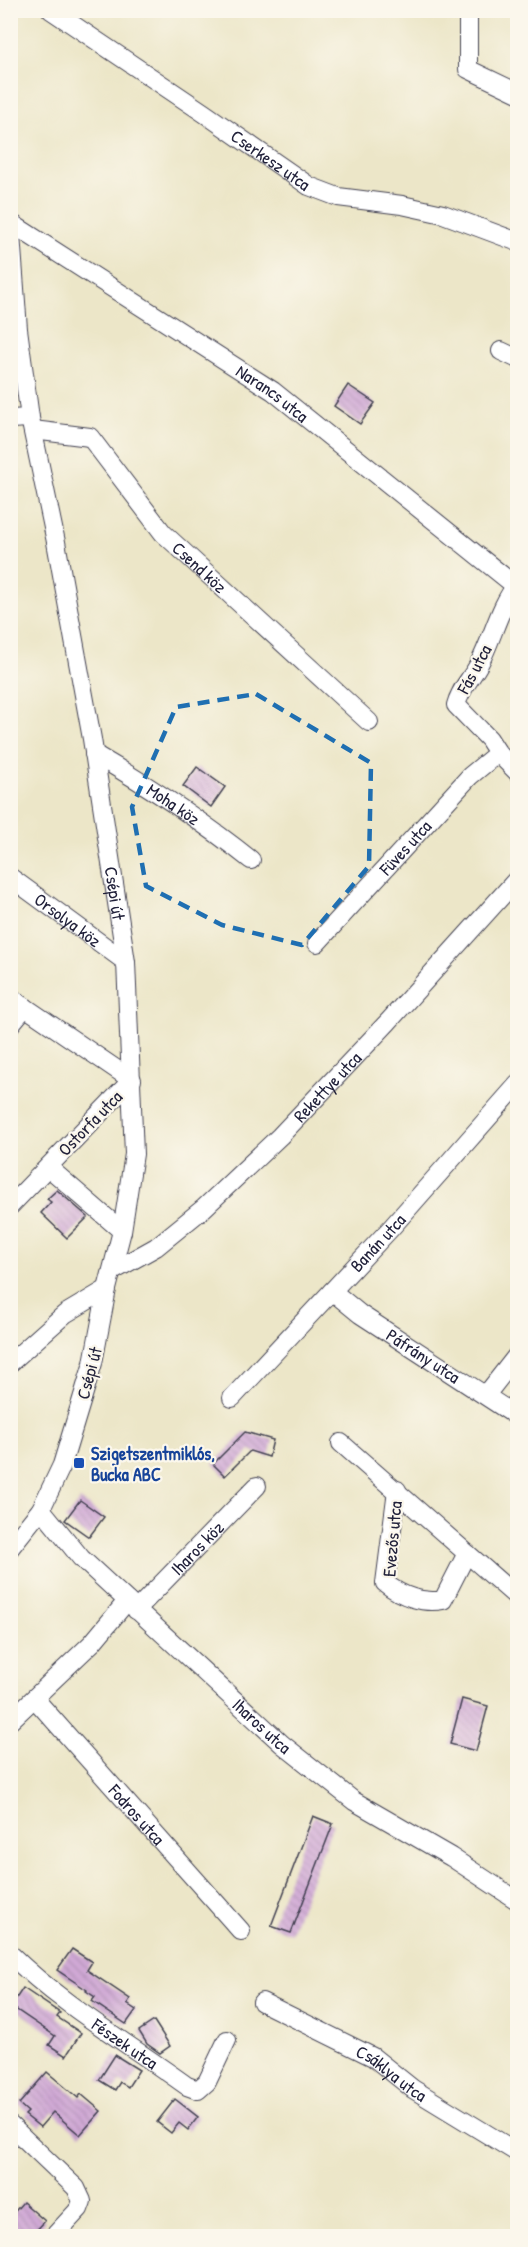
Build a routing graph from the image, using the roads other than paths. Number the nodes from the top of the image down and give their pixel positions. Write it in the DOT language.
graph roads {
  1 [pos="51,10"];
  2 [pos="468,10"];
  3 [pos="518,93"];
  4 [pos="11,222"];
  5 [pos="518,242"];
  6 [pos="501,351"];
  7 [pos="518,358"];
  8 [pos="10,419"];
  9 [pos="31,424"];
  10 [pos="517,586"];
  11 [pos="369,722"];
  12 [pos="498,753"];
  13 [pos="94,754"];
  14 [pos="518,773"];
  15 [pos="251,860"];
  16 [pos="10,877"];
  17 [pos="518,878"];
  18 [pos="317,943"];
  19 [pos="126,962"];
  20 [pos="18,1002"];
  21 [pos="10,1024"];
  22 [pos="132,1080"];
  23 [pos="518,1084"];
  24 [pos="48,1167"];
  25 [pos="10,1206"];
  26 [pos="122,1232"];
  27 [pos="113,1271"];
  28 [pos="107,1289"];
  29 [pos="332,1291"];
  30 [pos="518,1354"];
  31 [pos="10,1363"];
  32 [pos="486,1395"];
  33 [pos="232,1398"];
  34 [pos="518,1417"];
  35 [pos="341,1443"];
  36 [pos="257,1486"];
  37 [pos="397,1490"];
  38 [pos="41,1509"];
  39 [pos="10,1548"];
  40 [pos="466,1555"];
  41 [pos="518,1598"];
  42 [pos="131,1605"];
  43 [pos="35,1699"];
  44 [pos="10,1721"];
  45 [pos="518,1901"];
  46 [pos="241,1931"];
  47 [pos="10,1954"];
  48 [pos="262,2002"];
  49 [pos="227,2040"];
  50 [pos="10,2125"];
  51 [pos="518,2153"];
  52 [pos="54,2236"];
  1 -- 5 [label="street, Cserkesz utca"];
  2 -- 3 [label="street"];
  4 -- 9 [label="street, Csépi út"];
  4 -- 10 [label="street, Narancs utca"];
  6 -- 7 [label="street"];
  8 -- 9 [label="street, Csend köz"];
  9 -- 11 [label="street, Csend köz"];
  9 -- 13 [label="street, Csépi út"];
  10 -- 12 [label="street, Fás utca"];
  12 -- 14 [label="street, Fás utca"];
  12 -- 18 [label="street, Füves utca"];
  13 -- 15 [label="street, Moha köz"];
  13 -- 19 [label="street, Csépi út"];
  16 -- 19 [label="street, Orsolya köz"];
  17 -- 27 [label="street, Rekettye utca"];
  19 -- 22 [label="street, Csépi út"];
  20 -- 21 [label="street"];
  20 -- 22 [label="street"];
  22 -- 24 [label="street, Ostorfa utca"];
  22 -- 26 [label="street, Csépi út"];
  23 -- 29 [label="street, Banán utca"];
  24 -- 25 [label="street, Ostorfa utca"];
  24 -- 26 [label="street, Ostorfa utca"];
  26 -- 27 [label="street, Csépi út"];
  27 -- 28 [label="street, Csépi út"];
  28 -- 31 [label="street"];
  28 -- 38 [label="street, Csépi út"];
  29 -- 32 [label="street, Páfrány utca"];
  29 -- 33 [label="street, Banán utca"];
  30 -- 32 [label="street"];
  32 -- 34 [label="street, Páfrány utca"];
  35 -- 37 [label="street, Evezős utca"];
  36 -- 42 [label="street, Iharos köz"];
  37 -- 40 [label="street, Evezős utca"];
  37 -- 40 [label="street, Evezős utca"];
  38 -- 39 [label="street, Csépi út"];
  38 -- 42 [label="street, Iharos utca"];
  40 -- 41 [label="street, Evezős utca"];
  42 -- 43 [label="street"];
  42 -- 45 [label="street, Iharos utca"];
  43 -- 44 [label="street"];
  43 -- 46 [label="street, Fodros utca"];
  47 -- 49 [label="street, Fészek utca"];
  48 -- 51 [label="street, Csáklya utca"];
  50 -- 52 [label="street"];
}
